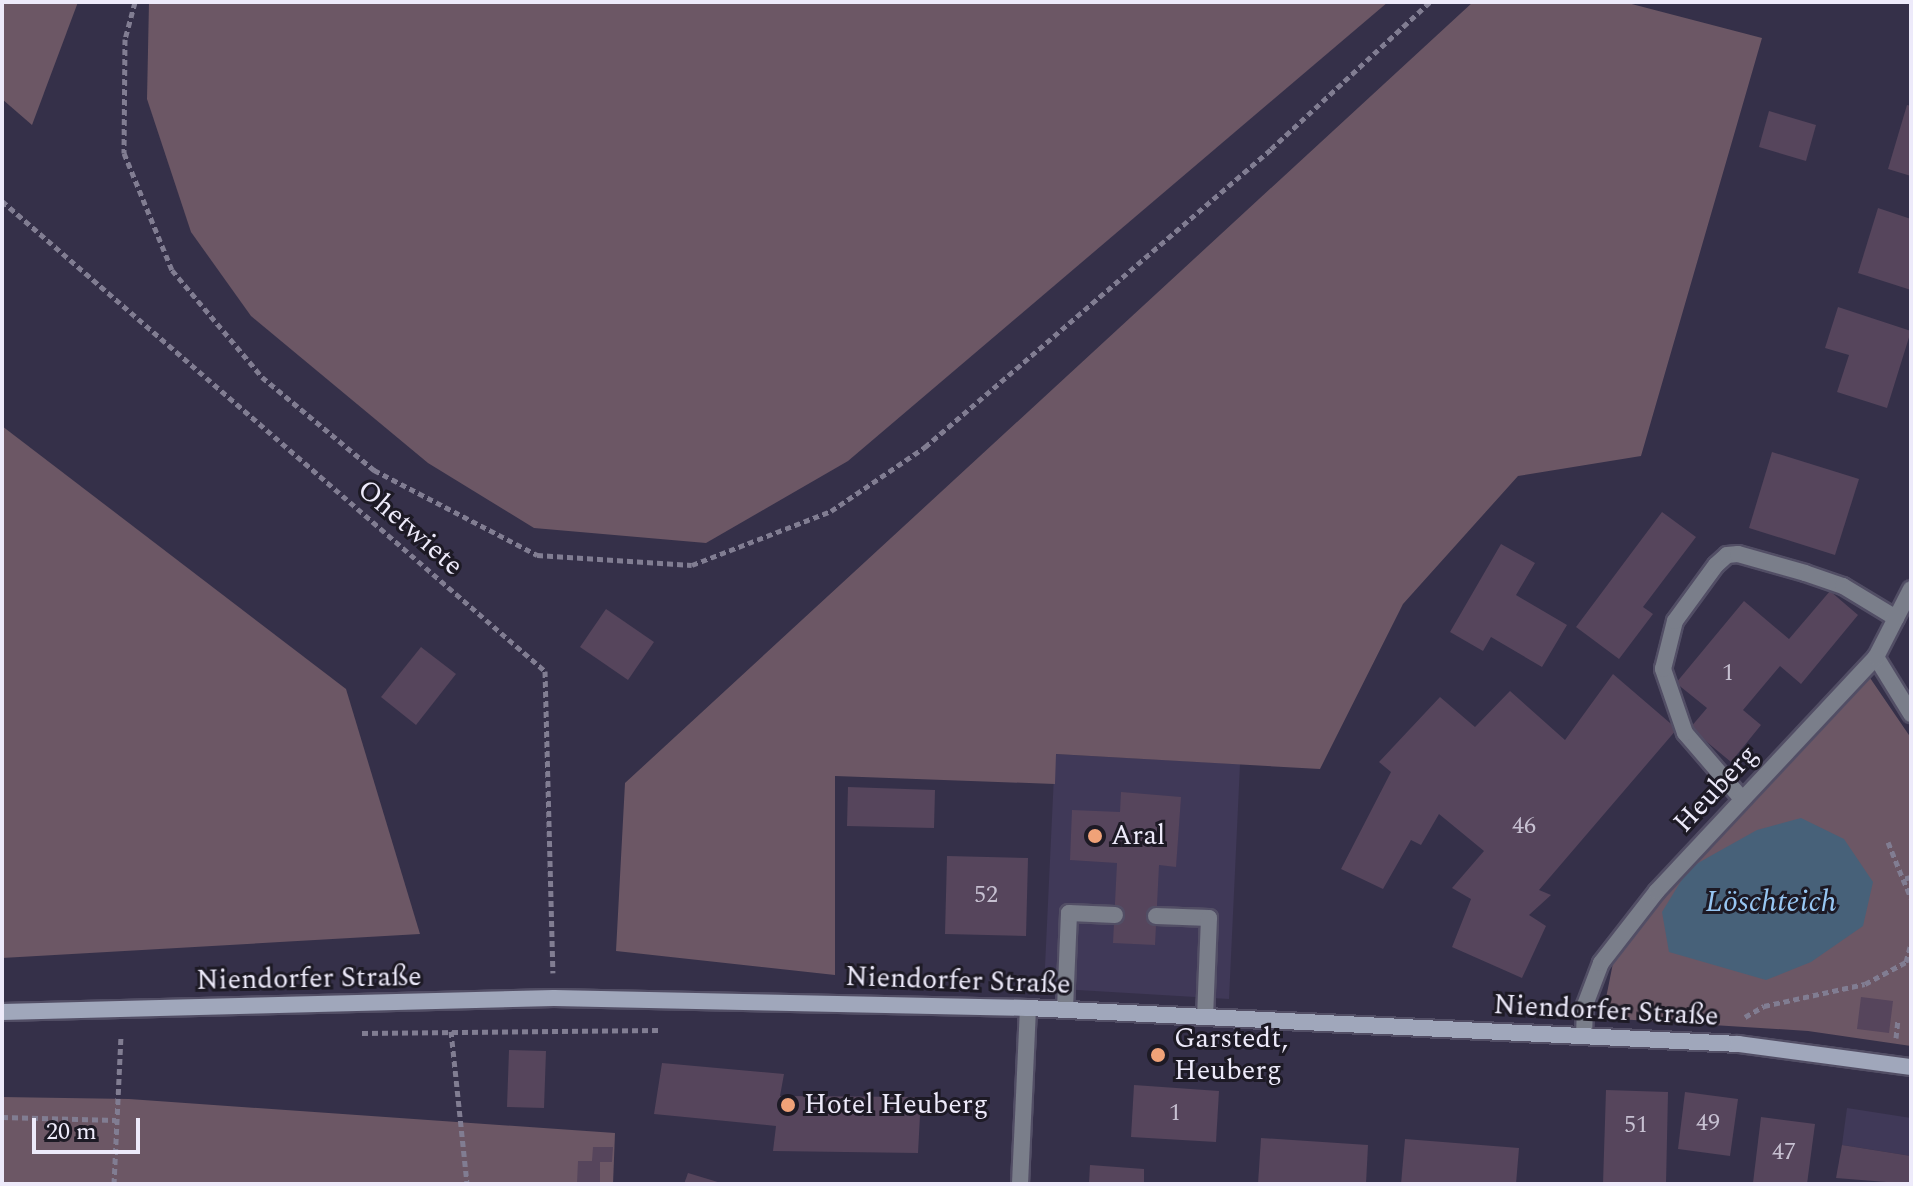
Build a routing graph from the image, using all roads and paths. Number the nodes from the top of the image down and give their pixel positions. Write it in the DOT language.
graph roads {
  1 [pos="135,2"];
  2 [pos="1430,2"];
  3 [pos="2,201"];
  4 [pos="1911,589"];
  5 [pos="1896,618"];
  6 [pos="1876,657"];
  7 [pos="1911,714"];
  8 [pos="1742,799"];
  9 [pos="1888,842"];
  10 [pos="1911,877"];
  11 [pos="1903,879"];
  12 [pos="1911,898"];
  13 [pos="1115,915"];
  14 [pos="1156,916"];
  15 [pos="1911,943"];
  16 [pos="1908,964"];
  17 [pos="554,998"];
  18 [pos="1028,1008"];
  19 [pos="1065,1009"];
  20 [pos="2,1012"];
  21 [pos="1205,1016"];
  22 [pos="1738,1025"];
  23 [pos="532,1029"];
  24 [pos="570,1029"];
  25 [pos="451,1031"];
  26 [pos="1584,1036"];
  27 [pos="121,1038"];
  28 [pos="1911,1067"];
  29 [pos="2,1117"];
  30 [pos="116,1120"];
  31 [pos="114,1184"];
  32 [pos="467,1184"];
  33 [pos="1020,1184"];
  1 -- 2 [label="path"];
  3 -- 17 [label="path, Ohetwiete"];
  4 -- 5 [label="street, Heuberg"];
  5 -- 6 [label="street, Heuberg"];
  5 -- 8 [label="street"];
  6 -- 7 [label="street"];
  6 -- 8 [label="street, Heuberg"];
  8 -- 26 [label="street, Heuberg"];
  9 -- 11 [label="path"];
  10 -- 11 [label="path"];
  11 -- 12 [label="path"];
  13 -- 19 [label="street"];
  14 -- 21 [label="street"];
  15 -- 16 [label="path"];
  16 -- 22 [label="path"];
  17 -- 18 [label="main road, Niendorfer Straße"];
  17 -- 20 [label="main road, Niendorfer Straße"];
  18 -- 19 [label="main road, Niendorfer Straße"];
  18 -- 33 [label="street"];
  19 -- 21 [label="main road, Niendorfer Straße"];
  21 -- 26 [label="main road, Niendorfer Straße"];
  23 -- 24 [label="path"];
  25 -- 32 [label="path"];
  26 -- 28 [label="main road, Niendorfer Straße"];
  27 -- 30 [label="path"];
  29 -- 30 [label="path"];
  30 -- 31 [label="path"];
}
